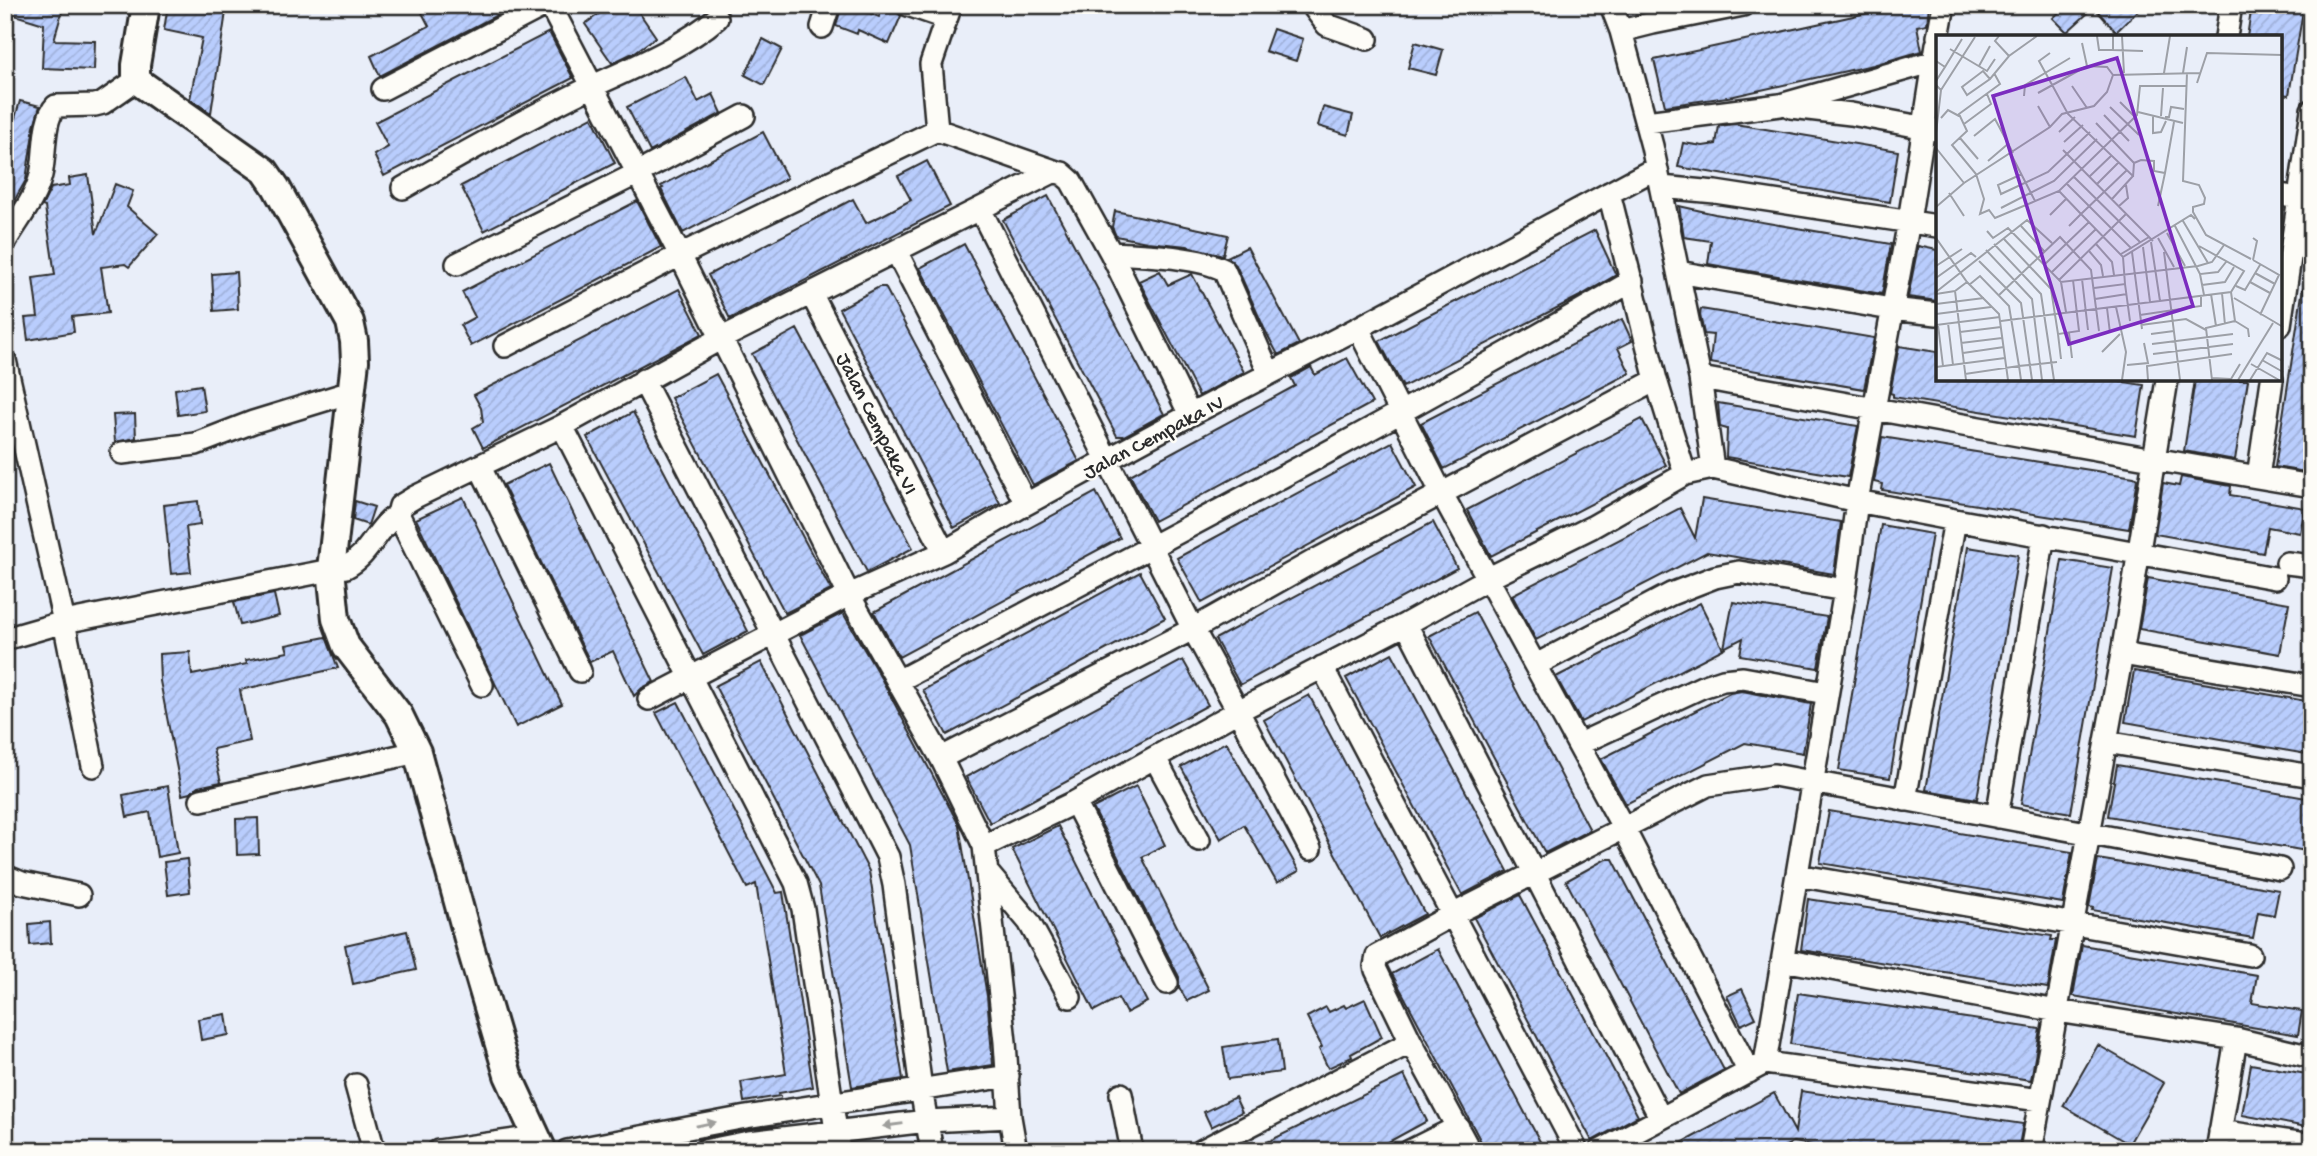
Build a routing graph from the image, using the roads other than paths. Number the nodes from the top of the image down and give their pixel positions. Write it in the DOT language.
graph roads {
  1 [pos="146,5"];
  2 [pos="547,5"];
  3 [pos="829,5"];
  4 [pos="908,5"];
  5 [pos="1312,5"];
  6 [pos="1611,5"];
  7 [pos="1744,5"];
  8 [pos="1944,5"];
  9 [pos="2231,5"];
  10 [pos="949,12"];
  11 [pos="717,19"];
  12 [pos="822,27"];
  13 [pos="1621,32"];
  14 [pos="1938,35"];
  15 [pos="2225,35"];
  16 [pos="1367,38"];
  17 [pos="1936,53"];
  18 [pos="136,80"];
  19 [pos="591,88"];
  20 [pos="383,89"];
  21 [pos="1780,105"];
  22 [pos="2312,110"];
  23 [pos="744,116"];
  24 [pos="1646,122"];
  25 [pos="1930,129"];
  26 [pos="937,130"];
  27 [pos="1057,172"];
  28 [pos="638,173"];
  29 [pos="1658,177"];
  30 [pos="403,188"];
  31 [pos="1609,193"];
  32 [pos="2297,198"];
  33 [pos="980,209"];
  34 [pos="1909,221"];
  35 [pos="1936,226"];
  36 [pos="5,242"];
  37 [pos="896,251"];
  38 [pos="1111,253"];
  39 [pos="680,255"];
  40 [pos="457,264"];
  41 [pos="1678,272"];
  42 [pos="1632,281"];
  43 [pos="812,295"];
  44 [pos="1891,309"];
  45 [pos="2282,310"];
  46 [pos="1936,314"];
  47 [pos="1358,328"];
  48 [pos="720,339"];
  49 [pos="505,346"];
  50 [pos="5,360"];
  51 [pos="1269,373"];
  52 [pos="1700,378"];
  53 [pos="643,380"];
  54 [pos="1656,380"];
  55 [pos="2167,382"];
  56 [pos="2272,382"];
  57 [pos="351,391"];
  58 [pos="1874,408"];
  59 [pos="1401,412"];
  60 [pos="1190,415"];
  61 [pos="562,426"];
  62 [pos="122,453"];
  63 [pos="1108,460"];
  64 [pos="2153,461"];
  65 [pos="480,467"];
  66 [pos="1713,468"];
  67 [pos="1685,474"];
  68 [pos="2258,477"];
  69 [pos="2312,486"];
  70 [pos="1441,494"];
  71 [pos="1857,502"];
  72 [pos="1026,504"];
  73 [pos="398,514"];
  74 [pos="1955,520"];
  75 [pos="2044,536"];
  76 [pos="1150,546"];
  77 [pos="943,552"];
  78 [pos="2137,554"];
  79 [pos="2312,566"];
  80 [pos="331,569"];
  81 [pos="1489,578"];
  82 [pos="1845,590"];
  83 [pos="849,595"];
  84 [pos="64,622"];
  85 [pos="1406,624"];
  86 [pos="1193,629"];
  87 [pos="774,634"];
  88 [pos="5,639"];
  89 [pos="2122,654"];
  90 [pos="1536,665"];
  91 [pos="1322,667"];
  92 [pos="580,671"];
  93 [pos="690,678"];
  94 [pos="898,681"];
  95 [pos="482,685"];
  96 [pos="2312,686"];
  97 [pos="1826,693"];
  98 [pos="649,699"];
  99 [pos="1238,711"];
  100 [pos="2106,742"];
  101 [pos="1579,744"];
  102 [pos="417,752"];
  103 [pos="941,758"];
  104 [pos="1155,758"];
  105 [pos="93,766"];
  106 [pos="2312,776"];
  107 [pos="1812,782"];
  108 [pos="201,800"];
  109 [pos="1905,800"];
  110 [pos="1075,802"];
  111 [pos="1997,817"];
  112 [pos="1623,827"];
  113 [pos="2089,835"];
  114 [pos="1199,840"];
  115 [pos="984,846"];
  116 [pos="1310,849"];
  117 [pos="2280,869"];
  118 [pos="987,872"];
  119 [pos="1533,873"];
  120 [pos="1797,875"];
  121 [pos="5,876"];
  122 [pos="79,895"];
  123 [pos="1452,915"];
  124 [pos="2071,922"];
  125 [pos="2250,955"];
  126 [pos="1783,960"];
  127 [pos="1167,983"];
  128 [pos="1070,996"];
  129 [pos="2057,1011"];
  130 [pos="2236,1039"];
  131 [pos="1411,1042"];
  132 [pos="2312,1057"];
  133 [pos="1757,1067"];
  134 [pos="1008,1076"];
  135 [pos="356,1085"];
  136 [pos="921,1089"];
  137 [pos="1121,1094"];
  138 [pos="2039,1100"];
  139 [pos="832,1105"];
  140 [pos="746,1117"];
  141 [pos="1010,1117"];
  142 [pos="1660,1117"];
  143 [pos="927,1121"];
  144 [pos="1458,1127"];
  145 [pos="2218,1141"];
  146 [pos="837,1142"];
  147 [pos="539,1144"];
  148 [pos="2312,1145"];
  149 [pos="750,1147"];
  150 [pos="445,1150"];
  151 [pos="374,1151"];
  152 [pos="567,1151"];
  153 [pos="704,1151"];
  154 [pos="932,1151"];
  155 [pos="1016,1151"];
  156 [pos="1132,1151"];
  157 [pos="1201,1151"];
  158 [pos="1410,1151"];
  159 [pos="1470,1151"];
  160 [pos="1577,1151"];
  161 [pos="1600,1151"];
  162 [pos="2031,1151"];
  1 -- 18 [label="street"];
  2 -- 19 [label="street"];
  2 -- 20 [label="street"];
  3 -- 12 [label="street"];
  4 -- 10 [label="street"];
  5 -- 16 [label="street"];
  6 -- 13 [label="street"];
  7 -- 13 [label="street"];
  8 -- 14 [label="street"];
  9 -- 15 [label="street"];
  10 -- 26 [label="street"];
  11 -- 19 [label="street"];
  13 -- 24 [label="street"];
  17 -- 21 [label="street"];
  17 -- 25 [label="street"];
  18 -- 36 [label="street"];
  18 -- 57 [label="street"];
  19 -- 28 [label="street"];
  19 -- 30 [label="street"];
  21 -- 24 [label="street"];
  21 -- 25 [label="street"];
  22 -- 32 [label="street"];
  23 -- 28 [label="street"];
  24 -- 29 [label="street"];
  25 -- 34 [label="street"];
  26 -- 27 [label="street"];
  26 -- 39 [label="street"];
  27 -- 33 [label="street"];
  27 -- 38 [label="street"];
  28 -- 39 [label="street"];
  28 -- 40 [label="street"];
  29 -- 31 [label="street, Jalan Cempaka IV"];
  29 -- 34 [label="street"];
  29 -- 41 [label="street"];
  31 -- 42 [label="street"];
  31 -- 47 [label="street, Jalan Cempaka IV"];
  32 -- 45 [label="street"];
  33 -- 37 [label="street"];
  33 -- 63 [label="street"];
  34 -- 35 [label="street"];
  34 -- 44 [label="street"];
  37 -- 43 [label="street"];
  37 -- 72 [label="street"];
  38 -- 51 [label="street"];
  38 -- 60 [label="street"];
  39 -- 48 [label="street"];
  39 -- 49 [label="street"];
  41 -- 44 [label="street"];
  41 -- 52 [label="street"];
  42 -- 54 [label="street"];
  42 -- 59 [label="street"];
  43 -- 48 [label="street"];
  43 -- 77 [label="street, Jalan Cempaka VI"];
  44 -- 46 [label="street"];
  44 -- 58 [label="street"];
  47 -- 51 [label="street, Jalan Cempaka IV"];
  47 -- 59 [label="street"];
  48 -- 53 [label="street"];
  48 -- 83 [label="street"];
  50 -- 84 [label="street"];
  51 -- 60 [label="street, Jalan Cempaka IV"];
  52 -- 58 [label="street"];
  52 -- 66 [label="street"];
  53 -- 61 [label="street"];
  53 -- 87 [label="street"];
  54 -- 67 [label="street"];
  54 -- 70 [label="street"];
  55 -- 64 [label="street"];
  56 -- 68 [label="street"];
  57 -- 62 [label="street"];
  57 -- 80 [label="street"];
  58 -- 64 [label="street"];
  58 -- 71 [label="street"];
  59 -- 70 [label="street"];
  59 -- 76 [label="street"];
  60 -- 63 [label="street, Jalan Cempaka IV"];
  61 -- 65 [label="street"];
  61 -- 93 [label="street"];
  63 -- 72 [label="street, Jalan Cempaka IV"];
  63 -- 76 [label="street"];
  64 -- 68 [label="street"];
  64 -- 78 [label="street"];
  65 -- 73 [label="street"];
  65 -- 92 [label="street"];
  66 -- 67 [label="street"];
  66 -- 71 [label="street"];
  67 -- 81 [label="street"];
  68 -- 69 [label="street"];
  70 -- 81 [label="street"];
  70 -- 86 [label="street"];
  71 -- 74 [label="street"];
  71 -- 82 [label="street"];
  72 -- 77 [label="street, Jalan Cempaka IV"];
  73 -- 80 [label="street"];
  73 -- 95 [label="street"];
  74 -- 75 [label="street"];
  74 -- 109 [label="street"];
  75 -- 78 [label="street"];
  75 -- 111 [label="street"];
  76 -- 86 [label="street"];
  76 -- 94 [label="street"];
  77 -- 83 [label="street, Jalan Cempaka IV"];
  78 -- 79 [label="street"];
  78 -- 89 [label="street"];
  80 -- 84 [label="street"];
  80 -- 102 [label="street"];
  81 -- 85 [label="street"];
  81 -- 90 [label="street"];
  82 -- 90 [label="street"];
  82 -- 97 [label="street"];
  83 -- 87 [label="street, Jalan Cempaka IV"];
  83 -- 94 [label="street"];
  84 -- 88 [label="street"];
  84 -- 105 [label="street"];
  85 -- 91 [label="street"];
  85 -- 119 [label="street"];
  86 -- 99 [label="street"];
  86 -- 103 [label="street"];
  87 -- 93 [label="street, Jalan Cempaka IV"];
  87 -- 136 [label="street"];
  89 -- 96 [label="street"];
  89 -- 100 [label="street"];
  90 -- 101 [label="street"];
  91 -- 99 [label="street"];
  91 -- 123 [label="street"];
  93 -- 98 [label="street, Jalan Cempaka IV"];
  93 -- 139 [label="street"];
  94 -- 103 [label="street"];
  97 -- 101 [label="street"];
  97 -- 107 [label="street"];
  99 -- 104 [label="street"];
  99 -- 116 [label="street"];
  100 -- 106 [label="street"];
  100 -- 113 [label="street"];
  101 -- 112 [label="street"];
  102 -- 108 [label="street"];
  102 -- 147 [label="street"];
  103 -- 115 [label="street"];
  104 -- 110 [label="street"];
  104 -- 114 [label="street"];
  107 -- 109 [label="street"];
  107 -- 112 [label="street"];
  107 -- 120 [label="street"];
  109 -- 111 [label="street"];
  110 -- 115 [label="street"];
  110 -- 127 [label="street"];
  111 -- 113 [label="street"];
  112 -- 119 [label="street"];
  112 -- 133 [label="street"];
  113 -- 117 [label="street"];
  113 -- 124 [label="street"];
  115 -- 118 [label="street"];
  118 -- 128 [label="street"];
  118 -- 134 [label="street"];
  119 -- 123 [label="street"];
  119 -- 142 [label="street"];
  120 -- 124 [label="street"];
  120 -- 126 [label="street"];
  121 -- 122 [label="street"];
  123 -- 131 [label="street"];
  123 -- 160 [label="street"];
  124 -- 125 [label="street"];
  124 -- 129 [label="street"];
  126 -- 129 [label="street"];
  126 -- 133 [label="street"];
  129 -- 130 [label="street"];
  129 -- 138 [label="street"];
  130 -- 132 [label="street"];
  130 -- 145 [label="street"];
  131 -- 144 [label="street"];
  131 -- 157 [label="street"];
  133 -- 138 [label="street"];
  133 -- 142 [label="street"];
  134 -- 136 [label="street"];
  134 -- 141 [label="street"];
  135 -- 151 [label="street"];
  136 -- 139 [label="street"];
  136 -- 143 [label="street"];
  137 -- 156 [label="street"];
  138 -- 162 [label="street"];
  139 -- 140 [label="street"];
  139 -- 146 [label="street"];
  140 -- 149 [label="street"];
  152 -- 140 [label="street, one-way"];
  141 -- 143 [label="street"];
  141 -- 155 [label="street"];
  142 -- 161 [label="street"];
  143 -- 146 [label="street, one-way"];
  143 -- 154 [label="street"];
  144 -- 158 [label="street"];
  144 -- 159 [label="street"];
  145 -- 148 [label="street"];
  146 -- 149 [label="street"];
  147 -- 150 [label="street"];
  149 -- 153 [label="street"];
}
